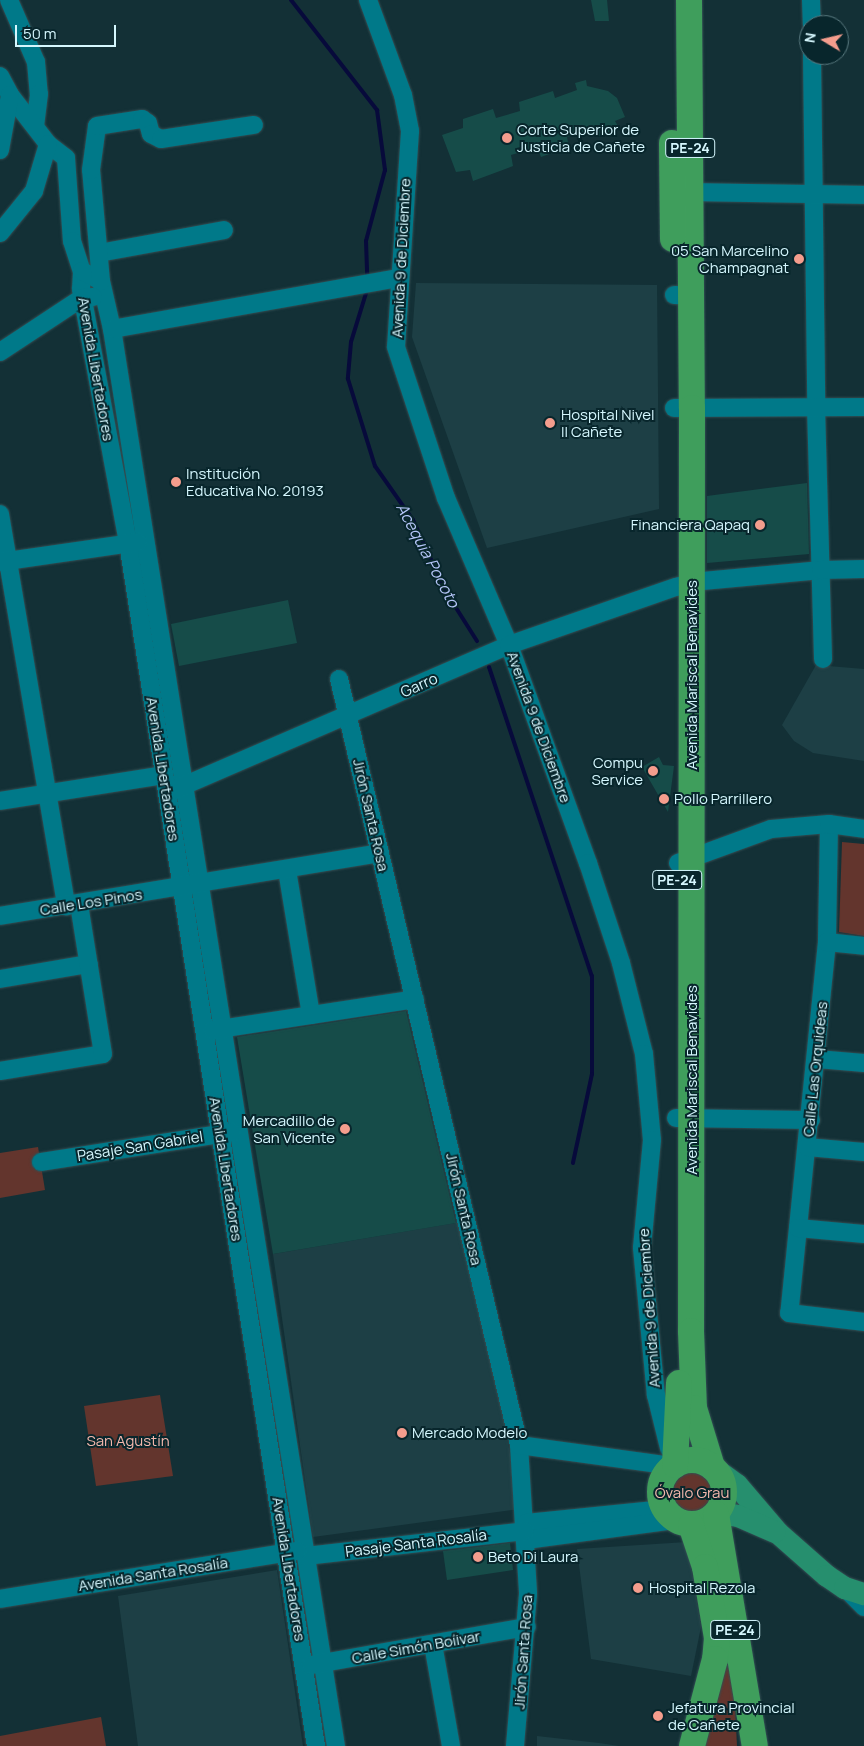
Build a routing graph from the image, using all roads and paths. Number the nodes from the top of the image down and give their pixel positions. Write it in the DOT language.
graph roads {
  1 [pos="9,0"];
  2 [pos="368,0"];
  3 [pos="672,0"];
  4 [pos="689,0"];
  5 [pos="811,0"];
  6 [pos="812,15"];
  7 [pos="812,65"];
  8 [pos="0,76"];
  9 [pos="10,95"];
  10 [pos="254,125"];
  11 [pos="35,126"];
  12 [pos="49,145"];
  13 [pos="0,150"];
  14 [pos="681,192"];
  15 [pos="813,195"];
  16 [pos="864,195"];
  17 [pos="224,230"];
  18 [pos="0,233"];
  19 [pos="99,253"];
  20 [pos="82,272"];
  21 [pos="399,278"];
  22 [pos="103,288"];
  23 [pos="82,298"];
  24 [pos="112,329"];
  25 [pos="0,352"];
  26 [pos="816,407"];
  27 [pos="864,407"];
  28 [pos="683,408"];
  29 [pos="0,514"];
  30 [pos="146,540"];
  31 [pos="128,544"];
  32 [pos="4,561"];
  33 [pos="821,570"];
  34 [pos="864,570"];
  35 [pos="684,585"];
  36 [pos="509,645"];
  37 [pos="824,659"];
  38 [pos="339,679"];
  39 [pos="347,716"];
  40 [pos="165,783"];
  41 [pos="184,787"];
  42 [pos="47,793"];
  43 [pos="0,801"];
  44 [pos="830,824"];
  45 [pos="864,829"];
  46 [pos="380,853"];
  47 [pos="685,861"];
  48 [pos="288,870"];
  49 [pos="200,883"];
  50 [pos="182,888"];
  51 [pos="72,905"];
  52 [pos="0,916"];
  53 [pos="827,942"];
  54 [pos="864,946"];
  55 [pos="89,964"];
  56 [pos="0,979"];
  57 [pos="415,999"];
  58 [pos="311,1015"];
  59 [pos="223,1029"];
  60 [pos="204,1032"];
  61 [pos="817,1059"];
  62 [pos="864,1063"];
  63 [pos="0,1071"];
  64 [pos="684,1118"];
  65 [pos="810,1120"];
  66 [pos="240,1130"];
  67 [pos="220,1133"];
  68 [pos="807,1147"];
  69 [pos="864,1152"];
  70 [pos="41,1162"];
  71 [pos="798,1228"];
  72 [pos="864,1234"];
  73 [pos="864,1322"];
  74 [pos="520,1445"];
  75 [pos="674,1466"];
  76 [pos="713,1468"];
  77 [pos="716,1514"];
  78 [pos="677,1518"];
  79 [pos="526,1531"];
  80 [pos="778,1533"];
  81 [pos="286,1553"];
  82 [pos="306,1553"];
  83 [pos="854,1591"];
  84 [pos="0,1599"];
  85 [pos="864,1607"];
  86 [pos="527,1628"];
  87 [pos="433,1644"];
  88 [pos="323,1663"];
  89 [pos="304,1667"];
  90 [pos="316,1746"];
  91 [pos="336,1746"];
  92 [pos="451,1746"];
  93 [pos="516,1746"];
  94 [pos="692,1746"];
  95 [pos="755,1746"];
  1 -- 11 [label="street"];
  2 -- 21 [label="street, Avenida 9 de Diciembre"];
  3 -- 14 [label="highway, Avenida Mariscal Benavides / PE-24"];
  4 -- 14 [label="highway, Avenida Mariscal Benavides / PE-24"];
  5 -- 6 [label="street"];
  7 -- 15 [label="street"];
  8 -- 9 [label="street"];
  9 -- 11 [label="street"];
  9 -- 13 [label="street"];
  10 -- 19 [label="street"];
  11 -- 12 [label="street"];
  12 -- 18 [label="street"];
  12 -- 20 [label="street"];
  14 -- 15 [label="street"];
  14 -- 28 [label="highway, Avenida Mariscal Benavides / PE-24"];
  15 -- 16 [label="street"];
  15 -- 26 [label="street"];
  17 -- 19 [label="street"];
  19 -- 22 [label="street"];
  20 -- 22 [label="street, Avenida Libertadores"];
  20 -- 23 [label="street, Avenida Libertadores"];
  21 -- 24 [label="street"];
  21 -- 36 [label="street, Avenida 9 de Diciembre"];
  22 -- 23 [label="street"];
  22 -- 24 [label="street, Avenida Libertadores"];
  23 -- 25 [label="street"];
  23 -- 31 [label="street, Avenida Libertadores"];
  24 -- 30 [label="street, Avenida Libertadores"];
  26 -- 27 [label="street"];
  26 -- 28 [label="street"];
  26 -- 33 [label="street"];
  28 -- 35 [label="highway, Avenida Mariscal Benavides / PE-24"];
  29 -- 32 [label="street"];
  30 -- 31 [label="street"];
  30 -- 41 [label="street, Avenida Libertadores"];
  31 -- 32 [label="street"];
  31 -- 40 [label="street, Avenida Libertadores"];
  32 -- 42 [label="street"];
  33 -- 34 [label="street, Garro"];
  33 -- 35 [label="street, Garro"];
  33 -- 37 [label="street"];
  35 -- 36 [label="street, Garro"];
  35 -- 47 [label="highway, Avenida Mariscal Benavides / PE-24"];
  36 -- 39 [label="street, Garro"];
  36 -- 75 [label="street, Avenida 9 de Diciembre"];
  38 -- 39 [label="street, Jirón Santa Rosa"];
  39 -- 41 [label="street, Garro"];
  39 -- 46 [label="street, Jirón Santa Rosa"];
  40 -- 41 [label="street, Garro"];
  40 -- 42 [label="street, Garro"];
  40 -- 50 [label="street, Avenida Libertadores"];
  41 -- 49 [label="street, Avenida Libertadores"];
  42 -- 43 [label="street, Garro"];
  42 -- 51 [label="street"];
  44 -- 45 [label="street"];
  44 -- 47 [label="street"];
  44 -- 53 [label="street, Calle Las Orquideas"];
  46 -- 48 [label="street, Calle Los Pinos"];
  46 -- 57 [label="street, Jirón Santa Rosa"];
  47 -- 64 [label="highway, Avenida Mariscal Benavides / PE-24"];
  48 -- 49 [label="street, Calle Los Pinos"];
  48 -- 58 [label="street"];
  49 -- 50 [label="street, Calle Los Pinos"];
  49 -- 59 [label="street, Avenida Libertadores"];
  50 -- 51 [label="street, Calle Los Pinos"];
  50 -- 60 [label="street, Avenida Libertadores"];
  51 -- 52 [label="street, Calle Los Pinos"];
  51 -- 55 [label="street"];
  53 -- 54 [label="street"];
  53 -- 61 [label="street, Calle Las Orquideas"];
  55 -- 56 [label="street"];
  55 -- 63 [label="street"];
  57 -- 58 [label="street"];
  57 -- 74 [label="street, Jirón Santa Rosa"];
  58 -- 59 [label="street"];
  59 -- 60 [label="street"];
  59 -- 66 [label="street, Avenida Libertadores"];
  60 -- 67 [label="street, Avenida Libertadores"];
  61 -- 62 [label="street"];
  61 -- 65 [label="street, Calle Las Orquideas"];
  64 -- 65 [label="street"];
  64 -- 75 [label="highway, Avenida Mariscal Benavides / PE-24"];
  64 -- 76 [label="highway, Avenida Mariscal Benavides / PE-24"];
  65 -- 68 [label="street, Calle Las Orquideas"];
  66 -- 67 [label="street, Pasaje San Gabriel"];
  66 -- 82 [label="street, Avenida Libertadores"];
  67 -- 70 [label="street, Pasaje San Gabriel"];
  67 -- 81 [label="street, Avenida Libertadores"];
  68 -- 69 [label="street"];
  68 -- 71 [label="street, Calle Las Orquideas"];
  71 -- 72 [label="street"];
  71 -- 73 [label="street, Calle Las Orquideas"];
  74 -- 75 [label="street"];
  74 -- 79 [label="street, Jirón Santa Rosa"];
  75 -- 76 [label="highway"];
  75 -- 78 [label="highway"];
  76 -- 77 [label="highway"];
  76 -- 80 [label="main road"];
  77 -- 78 [label="highway"];
  77 -- 80 [label="main road"];
  77 -- 95 [label="highway, PE-24"];
  78 -- 79 [label="street"];
  78 -- 94 [label="highway, PE-24"];
  79 -- 82 [label="street, Pasaje Santa Rosalía"];
  79 -- 86 [label="street, Jirón Santa Rosa"];
  80 -- 83 [label="main road"];
  81 -- 82 [label="street, Avenida Santa Rosalía"];
  81 -- 84 [label="street, Avenida Santa Rosalía"];
  81 -- 89 [label="street, Avenida Libertadores"];
  82 -- 88 [label="street, Avenida Libertadores"];
  83 -- 85 [label="street"];
  86 -- 87 [label="street, Calle Simón Boíivar"];
  86 -- 93 [label="street, Jirón Santa Rosa"];
  87 -- 88 [label="street, Calle Simón Boíivar"];
  87 -- 92 [label="street"];
  88 -- 89 [label="street, Calle Simón Boíivar"];
  88 -- 91 [label="street, Avenida Libertadores"];
  89 -- 90 [label="street, Avenida Libertadores"];
}
